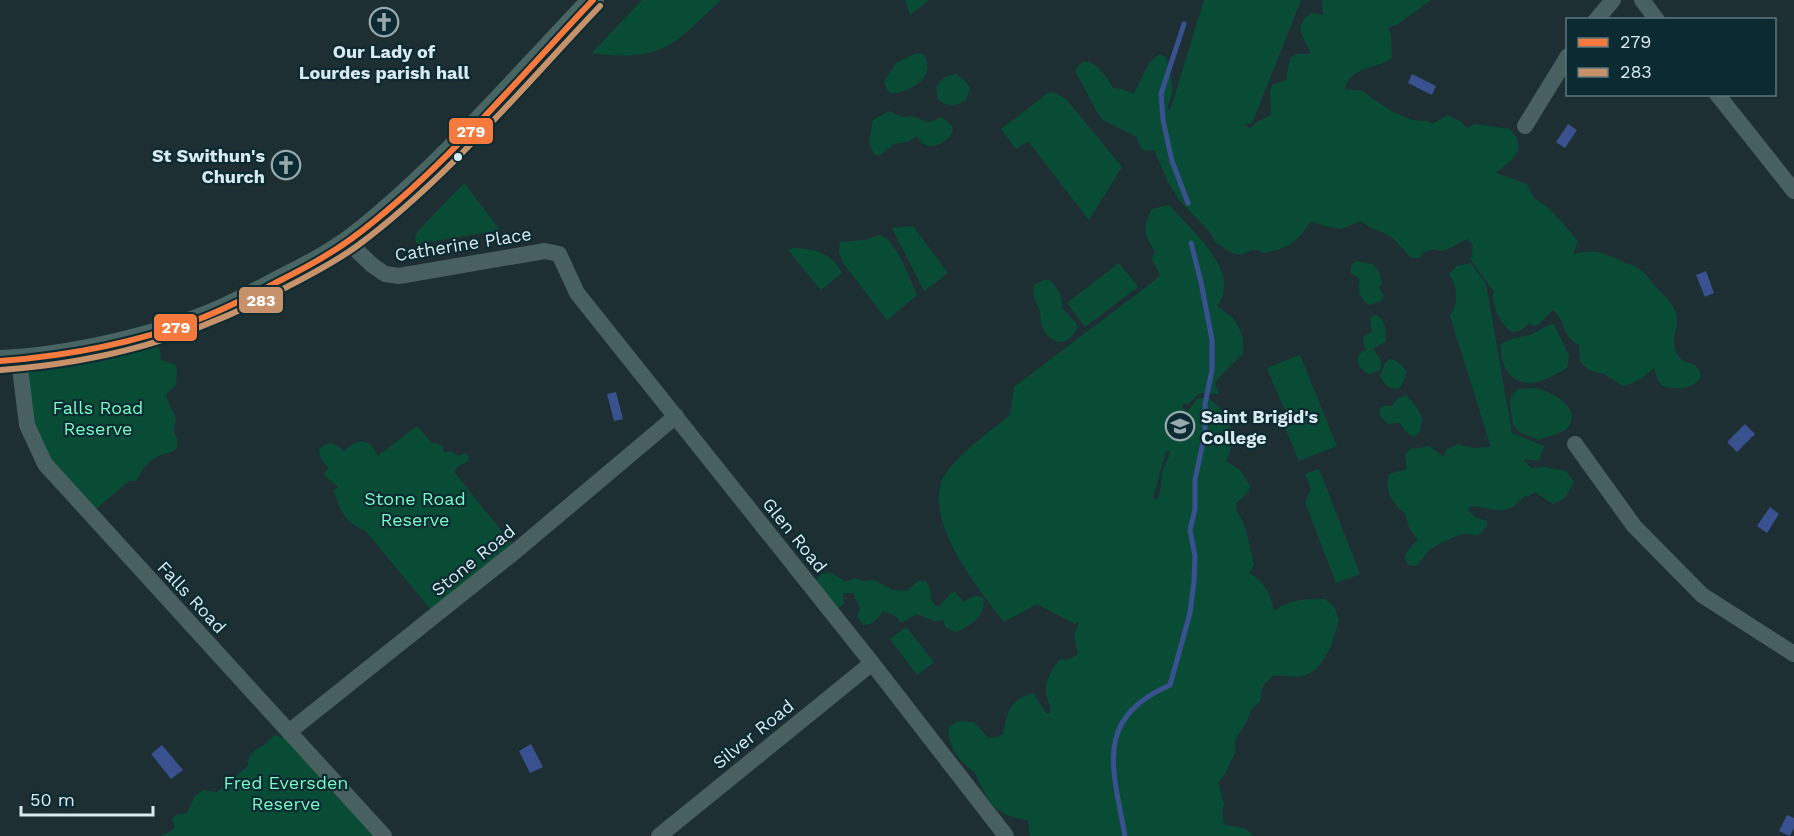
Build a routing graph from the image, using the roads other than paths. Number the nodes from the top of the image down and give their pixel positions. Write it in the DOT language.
graph roads {
  1 [pos="593,0"];
  2 [pos="1613,0"];
  3 [pos="1642,0"];
  4 [pos="1598,18"];
  5 [pos="1656,18"];
  6 [pos="1566,59"];
  7 [pos="1719,96"];
  8 [pos="1525,126"];
  9 [pos="1794,191"];
  10 [pos="348,242"];
  11 [pos="560,254"];
  12 [pos="9,361"];
  13 [pos="676,416"];
  14 [pos="1575,444"];
  15 [pos="1794,654"];
  16 [pos="872,663"];
  17 [pos="290,731"];
  18 [pos="384,836"];
  19 [pos="659,836"];
  20 [pos="1006,836"];
  1 -- 10 [label="main road"];
  2 -- 4 [label="street"];
  3 -- 5 [label="street"];
  6 -- 8 [label="street"];
  7 -- 9 [label="street"];
  10 -- 11 [label="street, Catherine Place"];
  10 -- 12 [label="main road"];
  11 -- 13 [label="street, Glen Road"];
  12 -- 17 [label="street, Falls Road"];
  13 -- 16 [label="street, Glen Road"];
  13 -- 17 [label="street, Stone Road"];
  14 -- 15 [label="street"];
  16 -- 19 [label="street, Silver Road"];
  16 -- 20 [label="street, Glen Road"];
  17 -- 18 [label="street, Falls Road"];
}
